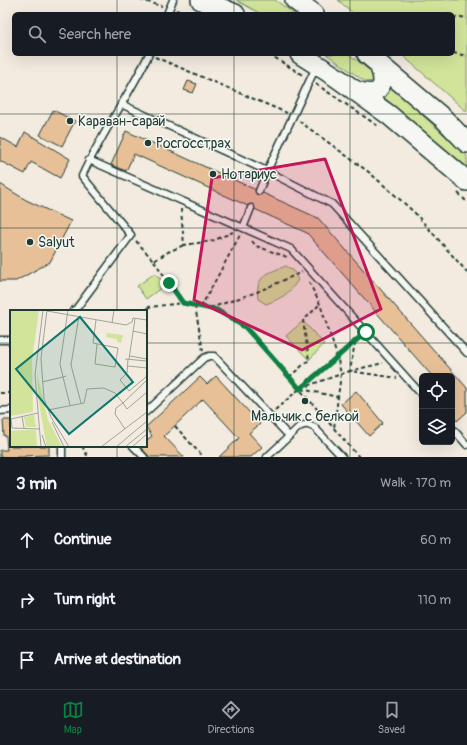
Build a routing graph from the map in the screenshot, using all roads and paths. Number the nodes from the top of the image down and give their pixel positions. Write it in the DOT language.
graph roads {
  1 [pos="173,0"];
  2 [pos="201,0"];
  3 [pos="295,0"];
  4 [pos="168,12"];
  5 [pos="230,12"];
  6 [pos="311,12"];
  7 [pos="455,18"];
  8 [pos="467,18"];
  9 [pos="455,53"];
  10 [pos="147,56"];
  11 [pos="153,56"];
  12 [pos="274,56"];
  13 [pos="302,56"];
  14 [pos="467,56"];
  15 [pos="371,57"];
  16 [pos="314,72"];
  17 [pos="354,90"];
  18 [pos="121,104"];
  19 [pos="293,116"];
  20 [pos="380,128"];
  21 [pos="467,143"];
  22 [pos="89,160"];
  23 [pos="267,171"];
  24 [pos="461,186"];
  25 [pos="259,191"];
  26 [pos="467,202"];
  27 [pos="251,208"];
  28 [pos="182,209"];
  29 [pos="243,228"];
  30 [pos="131,235"];
  31 [pos="184,246"];
  32 [pos="289,258"];
  33 [pos="154,261"];
  34 [pos="299,267"];
  35 [pos="304,272"];
  36 [pos="467,272"];
  37 [pos="295,275"];
  38 [pos="307,278"];
  39 [pos="169,283"];
  40 [pos="165,285"];
  41 [pos="183,303"];
  42 [pos="320,304"];
  43 [pos="195,306"];
  44 [pos="201,307"];
  45 [pos="209,309"];
  46 [pos="74,310"];
  47 [pos="143,310"];
  48 [pos="366,332"];
  49 [pos="356,340"];
  50 [pos="467,353"];
  51 [pos="337,356"];
  52 [pos="204,358"];
  53 [pos="391,361"];
  54 [pos="350,371"];
  55 [pos="340,374"];
  56 [pos="289,377"];
  57 [pos="408,380"];
  58 [pos="300,389"];
  59 [pos="419,392"];
  60 [pos="338,397"];
  61 [pos="10,410"];
  62 [pos="0,411"];
  63 [pos="147,411"];
  64 [pos="269,415"];
  65 [pos="175,426"];
  66 [pos="334,429"];
  67 [pos="455,431"];
  68 [pos="289,436"];
  69 [pos="467,444"];
  70 [pos="83,447"];
  71 [pos="134,447"];
  72 [pos="88,457"];
  73 [pos="144,457"];
  74 [pos="204,457"];
  75 [pos="267,457"];
  76 [pos="342,457"];
  77 [pos="359,457"];
  1 -- 4 [label="lane"];
  2 -- 5 [label="main road"];
  3 -- 6 [label="main road"];
  7 -- 8 [label="path"];
  9 -- 14 [label="path"];
  10 -- 18 [label="lane"];
  11 -- 19 [label="path"];
  12 -- 16 [label="path"];
  13 -- 16 [label="main road"];
  15 -- 17 [label="main road"];
  15 -- 21 [label="main road"];
  16 -- 17 [label="main road"];
  16 -- 19 [label="lane"];
  16 -- 20 [label="path"];
  17 -- 24 [label="main road"];
  18 -- 22 [label="lane"];
  18 -- 23 [label="lane"];
  19 -- 23 [label="lane"];
  19 -- 36 [label="path"];
  22 -- 29 [label="lane"];
  22 -- 30 [label="lane"];
  23 -- 25 [label="lane"];
  23 -- 50 [label="lane"];
  24 -- 26 [label="path"];
  27 -- 29 [label="lane"];
  28 -- 31 [label="path"];
  29 -- 31 [label="path"];
  29 -- 32 [label="path"];
  29 -- 44 [label="path"];
  29 -- 48 [label="lane"];
  30 -- 33 [label="path"];
  30 -- 46 [label="lane"];
  31 -- 33 [label="path"];
  33 -- 39 [label="path"];
  34 -- 35 [label="path"];
  37 -- 45 [label="path"];
  38 -- 42 [label="path"];
  39 -- 40 [label="path"];
  39 -- 41 [label="path"];
  41 -- 43 [label="path"];
  41 -- 47 [label="path"];
  42 -- 51 [label="path"];
  42 -- 56 [label="path"];
  43 -- 44 [label="path"];
  43 -- 52 [label="path"];
  44 -- 45 [label="path"];
  45 -- 56 [label="path"];
  48 -- 49 [label="path"];
  48 -- 53 [label="lane"];
  49 -- 51 [label="path"];
  49 -- 54 [label="path"];
  51 -- 55 [label="path"];
  51 -- 58 [label="path"];
  52 -- 63 [label="lane"];
  52 -- 64 [label="lane"];
  53 -- 54 [label="path"];
  53 -- 57 [label="lane"];
  54 -- 55 [label="path"];
  54 -- 57 [label="path"];
  55 -- 58 [label="path"];
  55 -- 60 [label="path"];
  56 -- 58 [label="path"];
  57 -- 59 [label="lane"];
  58 -- 60 [label="path"];
  58 -- 64 [label="path"];
  58 -- 66 [label="path"];
  60 -- 66 [label="path"];
  61 -- 62 [label="lane"];
  64 -- 68 [label="lane"];
  65 -- 74 [label="path"];
  66 -- 77 [label="path"];
  67 -- 69 [label="lane"];
  68 -- 75 [label="lane"];
  68 -- 76 [label="lane"];
  70 -- 72 [label="path"];
  71 -- 73 [label="lane"];
}
